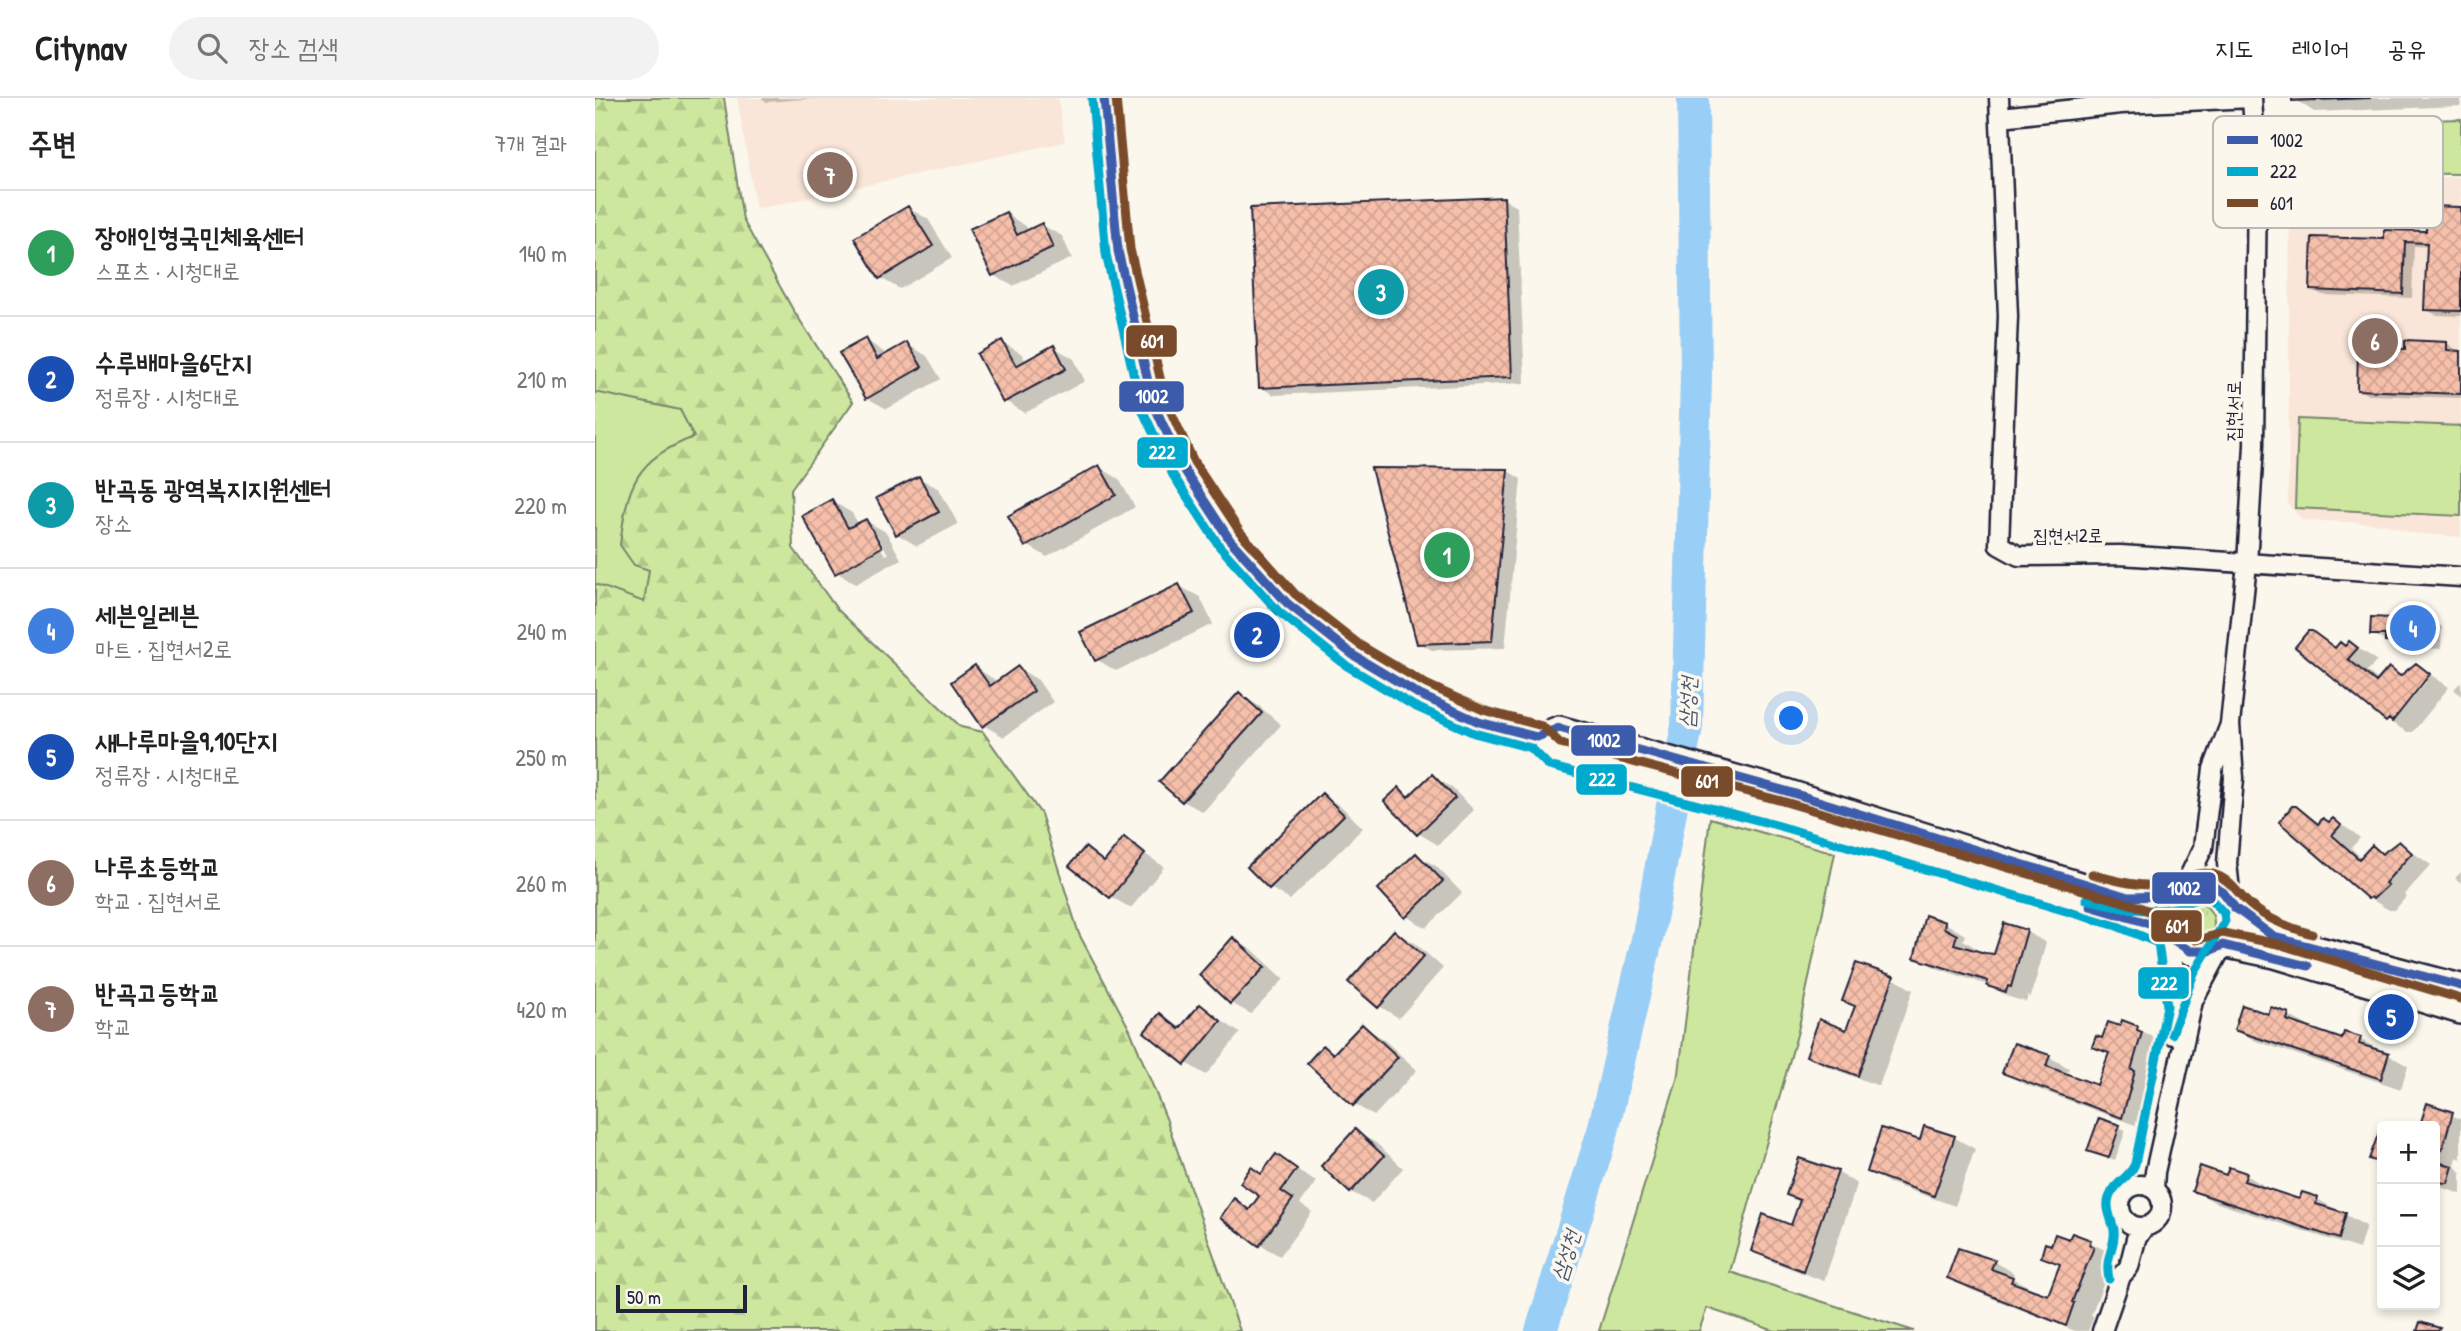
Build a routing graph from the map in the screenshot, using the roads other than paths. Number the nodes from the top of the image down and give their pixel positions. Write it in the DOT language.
graph roads {
  1 [pos="1104,98"];
  2 [pos="1999,98"];
  3 [pos="2252,98"];
  4 [pos="2253,116"];
  5 [pos="2001,117"];
  6 [pos="2257,228"];
  7 [pos="2247,564"];
  8 [pos="2461,577"];
  9 [pos="2230,724"];
  10 [pos="1545,745"];
  11 [pos="1782,802"];
  12 [pos="2178,892"];
  13 [pos="2233,904"];
  14 [pos="2169,935"];
  15 [pos="2223,945"];
  16 [pos="2461,986"];
  17 [pos="2461,1012"];
  18 [pos="2147,1187"];
  19 [pos="2126,1221"];
  20 [pos="2144,1227"];
  21 [pos="2121,1276"];
  22 [pos="2102,1331"];
  1 -- 10 [label="street"];
  2 -- 5 [label="street, 집현서2로"];
  3 -- 4 [label="street, 집현서로"];
  3 -- 5 [label="street"];
  5 -- 7 [label="street, 집현서2로"];
  6 -- 7 [label="street, 집현서로"];
  7 -- 8 [label="street, 집현서2로"];
  7 -- 9 [label="street, 집현서로"];
  9 -- 12 [label="street, 집현서로"];
  9 -- 13 [label="street, 집현서로"];
  10 -- 11 [label="street"];
  10 -- 11 [label="street"];
  11 -- 12 [label="street"];
  11 -- 14 [label="street"];
  12 -- 13 [label="street"];
  12 -- 14 [label="street"];
  13 -- 15 [label="street"];
  13 -- 16 [label="street"];
  14 -- 15 [label="street"];
  14 -- 18 [label="street"];
  15 -- 17 [label="street"];
  15 -- 18 [label="street"];
  18 -- 19 [label="street"];
  18 -- 20 [label="street"];
  19 -- 20 [label="street"];
  19 -- 21 [label="street"];
  20 -- 21 [label="street"];
  21 -- 22 [label="street"];
}
